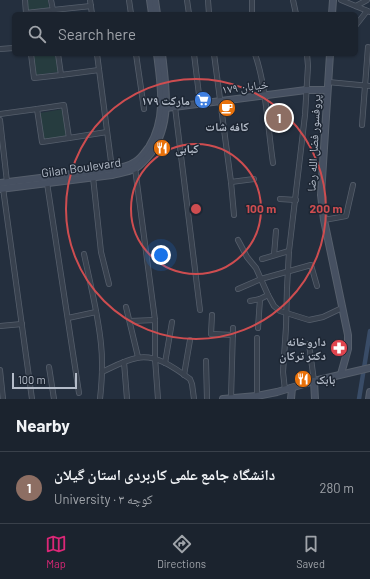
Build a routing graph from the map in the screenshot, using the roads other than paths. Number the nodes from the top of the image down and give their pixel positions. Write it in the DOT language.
graph roads {
  1 [pos="25,0"];
  2 [pos="51,0"];
  3 [pos="90,0"];
  4 [pos="129,0"];
  5 [pos="150,0"];
  6 [pos="154,0"];
  7 [pos="187,0"];
  8 [pos="208,0"];
  9 [pos="252,0"];
  10 [pos="293,0"];
  11 [pos="333,0"];
  12 [pos="341,0"];
  13 [pos="367,0"];
  14 [pos="91,6"];
  15 [pos="356,6"];
  16 [pos="53,10"];
  17 [pos="369,11"];
  18 [pos="26,12"];
  19 [pos="40,12"];
  20 [pos="92,12"];
  21 [pos="131,12"];
  22 [pos="152,12"];
  23 [pos="157,12"];
  24 [pos="189,12"];
  25 [pos="210,12"];
  26 [pos="252,12"];
  27 [pos="296,12"];
  28 [pos="332,12"];
  29 [pos="358,23"];
  30 [pos="368,47"];
  31 [pos="12,48"];
  32 [pos="0,49"];
  33 [pos="31,56"];
  34 [pos="58,56"];
  35 [pos="97,56"];
  36 [pos="136,56"];
  37 [pos="157,56"];
  38 [pos="162,56"];
  39 [pos="194,56"];
  40 [pos="214,56"];
  41 [pos="256,56"];
  42 [pos="307,56"];
  43 [pos="330,56"];
  44 [pos="99,70"];
  45 [pos="61,75"];
  46 [pos="328,82"];
  47 [pos="367,85"];
  48 [pos="306,90"];
  49 [pos="328,90"];
  50 [pos="264,95"];
  51 [pos="220,100"];
  52 [pos="200,103"];
  53 [pos="175,106"];
  54 [pos="166,108"];
  55 [pos="37,109"];
  56 [pos="144,109"];
  57 [pos="0,114"];
  58 [pos="0,120"];
  59 [pos="362,125"];
  60 [pos="107,132"];
  61 [pos="69,138"];
  62 [pos="273,164"];
  63 [pos="135,168"];
  64 [pos="112,169"];
  65 [pos="93,177"];
  66 [pos="254,179"];
  67 [pos="7,182"];
  68 [pos="231,182"];
  69 [pos="47,183"];
  70 [pos="352,185"];
  71 [pos="1,187"];
  72 [pos="280,199"];
  73 [pos="296,200"];
  74 [pos="234,215"];
  75 [pos="324,220"];
  76 [pos="276,231"];
  77 [pos="238,240"];
  78 [pos="289,251"];
  79 [pos="84,254"];
  80 [pos="274,255"];
  81 [pos="262,258"];
  82 [pos="288,272"];
  83 [pos="261,279"];
  84 [pos="109,284"];
  85 [pos="317,286"];
  86 [pos="238,289"];
  87 [pos="268,295"];
  88 [pos="260,299"];
  89 [pos="250,301"];
  90 [pos="126,307"];
  91 [pos="342,308"];
  92 [pos="200,310"];
  93 [pos="96,312"];
  94 [pos="286,313"];
  95 [pos="212,315"];
  96 [pos="68,318"];
  97 [pos="155,320"];
  98 [pos="130,322"];
  99 [pos="172,322"];
  100 [pos="22,324"];
  101 [pos="0,326"];
  102 [pos="234,328"];
  103 [pos="258,328"];
  104 [pos="233,335"];
  105 [pos="257,338"];
  106 [pos="190,340"];
  107 [pos="309,344"];
  108 [pos="138,357"];
  109 [pos="155,358"];
  110 [pos="206,361"];
  111 [pos="124,362"];
  112 [pos="165,363"];
  113 [pos="49,367"];
  114 [pos="369,368"];
  115 [pos="0,370"];
  116 [pos="102,372"];
  117 [pos="343,374"];
  118 [pos="184,375"];
  119 [pos="314,381"];
  120 [pos="292,388"];
  121 [pos="285,390"];
  122 [pos="370,392"];
  123 [pos="79,393"];
  124 [pos="257,396"];
  125 [pos="264,397"];
  126 [pos="231,398"];
  127 [pos="3,399"];
  128 [pos="32,399"];
  129 [pos="54,399"];
  130 [pos="100,399"];
  131 [pos="128,399"];
  132 [pos="158,399"];
  133 [pos="194,399"];
  134 [pos="207,399"];
  135 [pos="223,399"];
  136 [pos="291,399"];
  137 [pos="315,399"];
  138 [pos="369,399"];
  1 -- 18 [label="street"];
  2 -- 16 [label="street"];
  3 -- 14 [label="street"];
  4 -- 21 [label="street"];
  5 -- 22 [label="main road"];
  6 -- 23 [label="main road"];
  7 -- 24 [label="street"];
  8 -- 25 [label="street"];
  9 -- 26 [label="street"];
  10 -- 27 [label="street"];
  11 -- 28 [label="main road"];
  12 -- 15 [label="street"];
  13 -- 15 [label="street"];
  14 -- 16 [label="street"];
  14 -- 20 [label="street"];
  15 -- 17 [label="street"];
  16 -- 19 [label="street"];
  17 -- 29 [label="street"];
  30 -- 47 [label="street"];
  31 -- 32 [label="street"];
  33 -- 45 [label="street"];
  34 -- 45 [label="street"];
  35 -- 44 [label="street"];
  36 -- 56 [label="street"];
  37 -- 64 [label="main road, Gilan Boulevard"];
  38 -- 54 [label="main road, Gilan Boulevard"];
  39 -- 52 [label="street"];
  40 -- 51 [label="street"];
  41 -- 50 [label="street"];
  42 -- 48 [label="street"];
  43 -- 46 [label="main road, پروفسور فضل الله رضا"];
  44 -- 45 [label="street"];
  44 -- 60 [label="street"];
  46 -- 47 [label="street"];
  46 -- 49 [label="main road, پروفسور فضل الله رضا"];
  47 -- 59 [label="street"];
  48 -- 49 [label="main road, خیابان ۱۷۹"];
  48 -- 50 [label="main road, خیابان ۱۷۹"];
  48 -- 73 [label="street"];
  49 -- 75 [label="main road, پروفسور فضل الله رضا"];
  50 -- 51 [label="main road, خیابان ۱۷۹"];
  50 -- 62 [label="street"];
  51 -- 52 [label="main road, خیابان ۱۷۹"];
  51 -- 68 [label="street"];
  52 -- 53 [label="main road, خیابان ۱۷۹"];
  53 -- 54 [label="main road, خیابان ۱۷۹"];
  53 -- 92 [label="street"];
  54 -- 63 [label="main road, Gilan Boulevard"];
  55 -- 57 [label="street"];
  55 -- 61 [label="street"];
  55 -- 61 [label="street"];
  58 -- 67 [label="street"];
  60 -- 61 [label="street"];
  60 -- 64 [label="street"];
  63 -- 65 [label="main road, Gilan Boulevard"];
  63 -- 97 [label="street"];
  64 -- 67 [label="main road, Gilan Boulevard"];
  65 -- 69 [label="main road, Gilan Boulevard"];
  65 -- 84 [label="street"];
  66 -- 68 [label="street"];
  67 -- 71 [label="main road, Gilan Boulevard"];
  68 -- 74 [label="street"];
  69 -- 71 [label="main road, Gilan Boulevard"];
  69 -- 96 [label="street"];
  70 -- 75 [label="street"];
  71 -- 100 [label="street"];
  72 -- 73 [label="street"];
  73 -- 78 [label="street"];
  75 -- 91 [label="main road, پروفسور فضل الله رضا"];
  76 -- 80 [label="street"];
  77 -- 83 [label="street"];
  78 -- 80 [label="street"];
  78 -- 82 [label="street"];
  79 -- 93 [label="street"];
  80 -- 81 [label="street"];
  82 -- 83 [label="street"];
  82 -- 85 [label="street"];
  82 -- 94 [label="street"];
  83 -- 86 [label="street"];
  83 -- 87 [label="street"];
  87 -- 88 [label="street"];
  87 -- 94 [label="street"];
  88 -- 89 [label="street"];
  88 -- 103 [label="street"];
  90 -- 98 [label="street"];
  91 -- 94 [label="street"];
  91 -- 117 [label="main road, پروفسور فضل الله رضا"];
  93 -- 96 [label="street"];
  93 -- 116 [label="street"];
  94 -- 121 [label="street"];
  95 -- 104 [label="street"];
  96 -- 123 [label="street"];
  97 -- 98 [label="street"];
  97 -- 109 [label="street"];
  98 -- 108 [label="street"];
  99 -- 112 [label="street"];
  100 -- 101 [label="street"];
  100 -- 128 [label="street"];
  102 -- 104 [label="street"];
  104 -- 126 [label="street"];
  105 -- 124 [label="street"];
  106 -- 118 [label="street"];
  107 -- 119 [label="street"];
  108 -- 109 [label="street"];
  108 -- 111 [label="street"];
  109 -- 112 [label="street"];
  109 -- 132 [label="street"];
  110 -- 134 [label="street"];
  111 -- 116 [label="street"];
  111 -- 131 [label="street"];
  112 -- 118 [label="street"];
  113 -- 129 [label="street"];
  114 -- 117 [label="main road"];
  115 -- 127 [label="street"];
  116 -- 130 [label="street"];
  117 -- 119 [label="main road"];
  118 -- 133 [label="street"];
  119 -- 120 [label="main road"];
  119 -- 137 [label="main road"];
  120 -- 121 [label="main road"];
  120 -- 136 [label="main road"];
  121 -- 125 [label="main road"];
  122 -- 138 [label="main road"];
  124 -- 125 [label="main road"];
  124 -- 126 [label="main road"];
  126 -- 135 [label="main road"];
}
